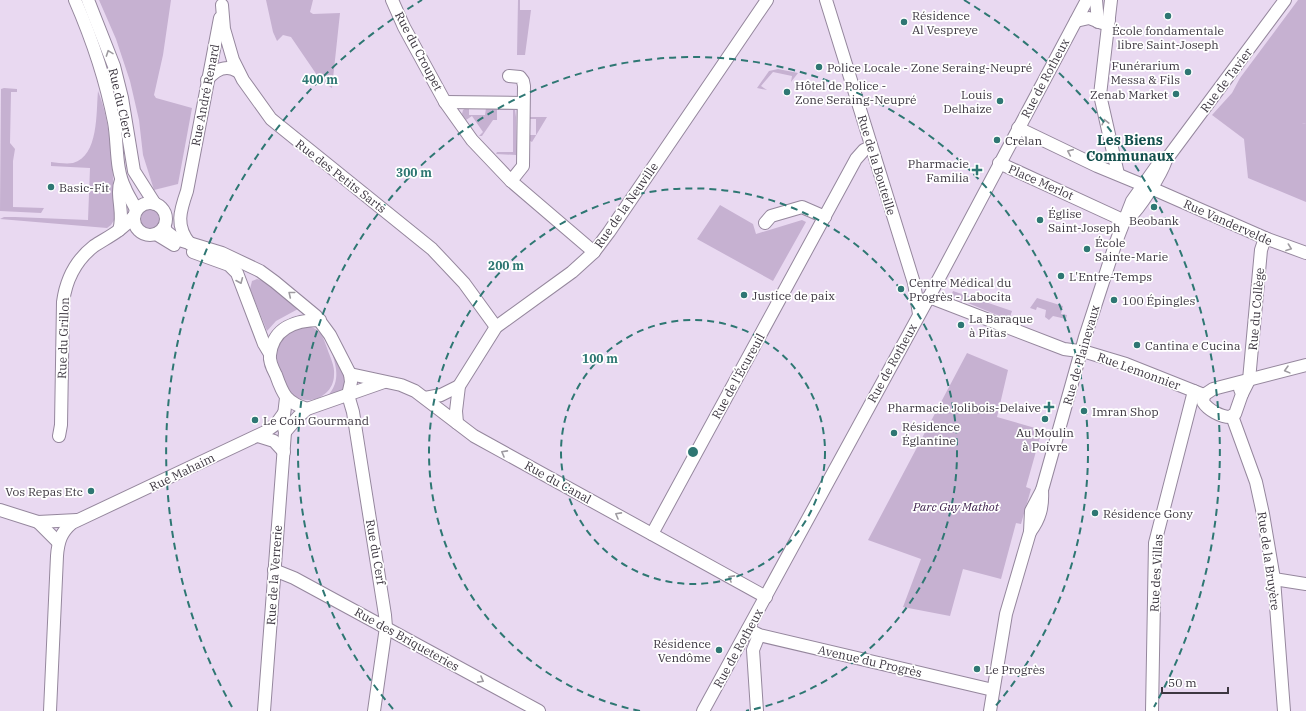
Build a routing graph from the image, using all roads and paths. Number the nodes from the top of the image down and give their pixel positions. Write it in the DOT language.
graph roads {
  1 [pos="70,0"];
  2 [pos="75,0"];
  3 [pos="88,0"];
  4 [pos="392,0"];
  5 [pos="768,0"];
  6 [pos="826,0"];
  7 [pos="1087,0"];
  8 [pos="1095,0"];
  9 [pos="1111,0"];
  10 [pos="1285,0"];
  11 [pos="222,3"];
  12 [pos="82,16"];
  13 [pos="1078,18"];
  14 [pos="1104,21"];
  15 [pos="237,71"];
  16 [pos="509,76"];
  17 [pos="208,80"];
  18 [pos="446,102"];
  19 [pos="524,102"];
  20 [pos="1018,128"];
  21 [pos="871,147"];
  22 [pos="1166,160"];
  23 [pos="999,163"];
  24 [pos="1118,174"];
  25 [pos="122,177"];
  26 [pos="511,181"];
  27 [pos="1147,186"];
  28 [pos="187,191"];
  29 [pos="183,203"];
  30 [pos="158,206"];
  31 [pos="135,213"];
  32 [pos="825,217"];
  33 [pos="1125,221"];
  34 [pos="765,223"];
  35 [pos="162,227"];
  36 [pos="139,232"];
  37 [pos="115,233"];
  38 [pos="1265,238"];
  39 [pos="190,244"];
  40 [pos="594,252"];
  41 [pos="1306,253"];
  42 [pos="213,254"];
  43 [pos="937,281"];
  44 [pos="916,287"];
  45 [pos="929,297"];
  46 [pos="919,314"];
  47 [pos="320,320"];
  48 [pos="496,327"];
  49 [pos="1082,351"];
  50 [pos="270,354"];
  51 [pos="1306,365"];
  52 [pos="350,374"];
  53 [pos="1249,380"];
  54 [pos="384,382"];
  55 [pos="1231,385"];
  56 [pos="460,386"];
  57 [pos="1199,393"];
  58 [pos="1242,394"];
  59 [pos="348,395"];
  60 [pos="286,398"];
  61 [pos="425,398"];
  62 [pos="307,409"];
  63 [pos="284,413"];
  64 [pos="1232,416"];
  65 [pos="457,423"];
  66 [pos="270,429"];
  67 [pos="59,436"];
  68 [pos="258,436"];
  69 [pos="283,442"];
  70 [pos="0,510"];
  71 [pos="78,520"];
  72 [pos="38,522"];
  73 [pos="652,534"];
  74 [pos="58,542"];
  75 [pos="274,570"];
  76 [pos="1274,578"];
  77 [pos="1306,584"];
  78 [pos="766,597"];
  79 [pos="386,627"];
  80 [pos="753,632"];
  81 [pos="734,654"];
  82 [pos="753,660"];
  83 [pos="993,690"];
  84 [pos="50,711"];
  85 [pos="264,711"];
  86 [pos="374,711"];
  87 [pos="539,711"];
  88 [pos="704,711"];
  89 [pos="757,711"];
  90 [pos="990,711"];
  91 [pos="1152,711"];
  92 [pos="1284,711"];
  1 -- 12 [label="street, Rue du Clerc"];
  2 -- 12 [label="street, Rue du Clerc"];
  30 -- 3 [label="street, Rue du Clerc, one-way"];
  4 -- 18 [label="street, Rue du Croupet"];
  5 -- 40 [label="street, Rue de la Neuville"];
  6 -- 21 [label="street, Rue de la Bouteille"];
  7 -- 13 [label="street, Rue de Rotheux"];
  8 -- 13 [label="street"];
  8 -- 14 [label="street"];
  9 -- 14 [label="street"];
  10 -- 22 [label="street, Rue de Tavier"];
  11 -- 15 [label="street, Rue des Petits Sarts"];
  11 -- 17 [label="street, Rue André Renard"];
  12 -- 25 [label="street, Rue du Clerc"];
  13 -- 14 [label="street"];
  13 -- 20 [label="street, Rue de Rotheux"];
  24 -- 14 [label="street, one-way"];
  15 -- 17 [label="street"];
  15 -- 48 [label="street, Rue des Petits Sarts"];
  16 -- 19 [label="street"];
  17 -- 28 [label="street, Rue André Renard"];
  18 -- 19 [label="street, Rue du Croupet"];
  18 -- 26 [label="street, Rue du Croupet"];
  19 -- 26 [label="street"];
  20 -- 23 [label="street, Rue de Rotheux"];
  24 -- 20 [label="street, one-way"];
  21 -- 32 [label="street, Rue de l'Écureuil"];
  21 -- 44 [label="street, Rue de la Bouteille"];
  22 -- 27 [label="street, Rue de Tavier"];
  22 -- 27 [label="street, Rue de Tavier"];
  23 -- 33 [label="street, Place Merlot"];
  23 -- 43 [label="street, Rue de Rotheux"];
  24 -- 27 [label="street"];
  25 -- 31 [label="street, Rue du Clerc"];
  25 -- 37 [label="street"];
  26 -- 40 [label="street, Rue du Croupet"];
  27 -- 33 [label="street, Rue de Plainevaux"];
  27 -- 33 [label="street, Rue de Plainevaux"];
  27 -- 38 [label="street, Rue Vandervelde"];
  28 -- 29 [label="street, Rue André Renard"];
  28 -- 30 [label="street"];
  29 -- 35 [label="street, Rue André Renard"];
  29 -- 39 [label="street, Rue André Renard"];
  30 -- 31 [label="street"];
  30 -- 35 [label="street"];
  31 -- 36 [label="street"];
  31 -- 37 [label="street, Rue du Grillon"];
  32 -- 34 [label="street"];
  32 -- 73 [label="street, Rue de l'Écureuil"];
  33 -- 49 [label="street, Rue de Plainevaux"];
  35 -- 36 [label="street"];
  35 -- 39 [label="street"];
  35 -- 42 [label="street"];
  36 -- 37 [label="street, Rue du Grillon"];
  37 -- 67 [label="street, Rue du Grillon"];
  38 -- 41 [label="street, Rue Vandervelde, one-way"];
  38 -- 53 [label="street, Rue du Collège"];
  39 -- 42 [label="street"];
  40 -- 48 [label="street, Rue de la Neuville"];
  47 -- 42 [label="street, one-way"];
  42 -- 50 [label="street, one-way"];
  43 -- 44 [label="street"];
  43 -- 45 [label="street, Rue de Rotheux"];
  44 -- 45 [label="street"];
  44 -- 46 [label="street, Rue de la Bouteille"];
  45 -- 46 [label="street, Rue de Rotheux"];
  45 -- 49 [label="street, Rue Lemonnier"];
  46 -- 78 [label="street, Rue de Rotheux"];
  47 -- 50 [label="street"];
  47 -- 52 [label="street"];
  48 -- 56 [label="street, Rue de la Neuville"];
  49 -- 57 [label="street, Rue Lemonnier"];
  49 -- 83 [label="street, Rue de Plainevaux"];
  50 -- 60 [label="street"];
  51 -- 53 [label="street, one-way"];
  52 -- 54 [label="street, Rue du Canal"];
  52 -- 59 [label="street"];
  53 -- 55 [label="street"];
  53 -- 58 [label="street"];
  54 -- 59 [label="street"];
  54 -- 61 [label="street, Rue du Canal"];
  55 -- 57 [label="street"];
  55 -- 58 [label="street"];
  56 -- 61 [label="street"];
  56 -- 65 [label="street, Rue de la Neuville"];
  57 -- 64 [label="street"];
  57 -- 91 [label="street, Rue des Villas"];
  58 -- 64 [label="street"];
  59 -- 62 [label="street"];
  59 -- 79 [label="street, Rue du Cerf"];
  60 -- 62 [label="street"];
  60 -- 63 [label="street, Rue de la Verrerie"];
  61 -- 65 [label="street, Rue du Canal"];
  62 -- 69 [label="street"];
  63 -- 66 [label="street, Rue Mahaim"];
  63 -- 69 [label="street, Rue de la Verrerie"];
  64 -- 76 [label="street, Rue de la Bruyère"];
  73 -- 65 [label="street, Rue du Canal, one-way"];
  66 -- 68 [label="street, Rue Mahaim"];
  66 -- 69 [label="street"];
  68 -- 69 [label="street"];
  68 -- 71 [label="street, Rue Mahaim"];
  69 -- 75 [label="street, Rue de la Verrerie"];
  70 -- 72 [label="street, Rue Mahaim"];
  71 -- 72 [label="street, Rue Mahaim"];
  71 -- 74 [label="street, Rue Mahaim"];
  72 -- 74 [label="street, Rue Mahaim"];
  78 -- 73 [label="street, Rue du Canal, one-way"];
  74 -- 84 [label="street"];
  75 -- 79 [label="street, Rue des Briqueteries"];
  75 -- 85 [label="street, Rue de la Verrerie"];
  76 -- 77 [label="street"];
  76 -- 92 [label="street, Rue de la Bruyère"];
  78 -- 80 [label="street, Rue de Rotheux"];
  79 -- 86 [label="street, Rue du Cerf"];
  79 -- 87 [label="street, Rue des Briqueteries, one-way"];
  80 -- 81 [label="street, Rue de Rotheux"];
  80 -- 82 [label="street"];
  80 -- 83 [label="street, Avenue du Progrès"];
  81 -- 82 [label="street"];
  81 -- 88 [label="street, Rue de Rotheux"];
  82 -- 89 [label="street"];
  83 -- 90 [label="street, Rue de Plainevaux"];
}
